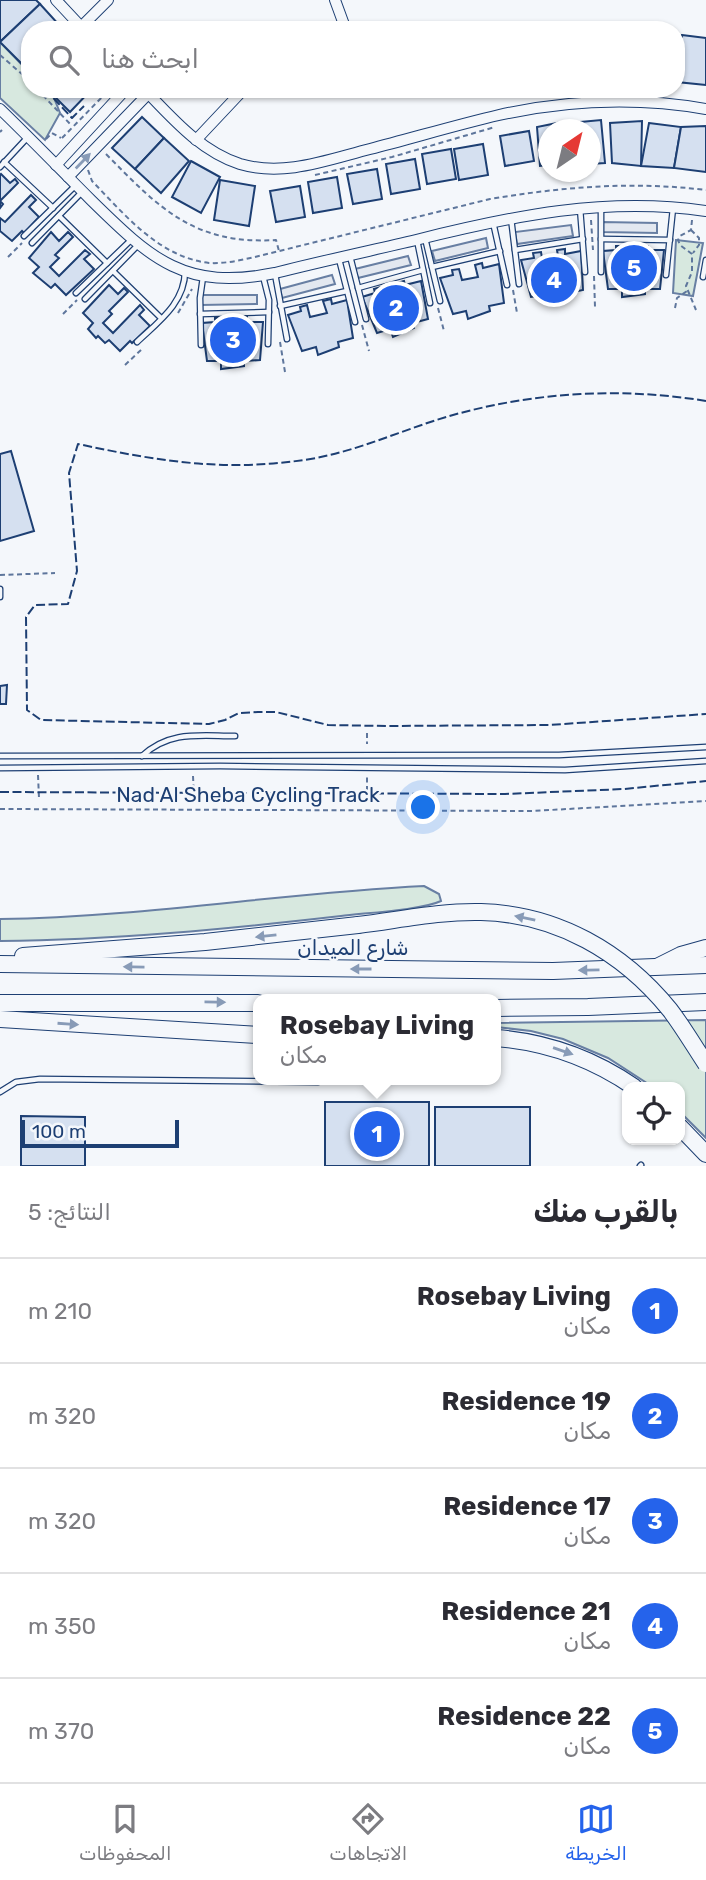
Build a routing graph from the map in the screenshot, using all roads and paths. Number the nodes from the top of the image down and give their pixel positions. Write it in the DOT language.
graph roads {
  1 [pos="55,0"];
  2 [pos="108,0"];
  3 [pos="335,0"];
  4 [pos="75,21"];
  5 [pos="90,21"];
  6 [pos="342,21"];
  7 [pos="0,54"];
  8 [pos="21,73"];
  9 [pos="46,98"];
  10 [pos="101,98"];
  11 [pos="118,98"];
  12 [pos="141,98"];
  13 [pos="152,98"];
  14 [pos="236,98"];
  15 [pos="0,109"];
  16 [pos="706,109"];
  17 [pos="97,120"];
  18 [pos="73,127"];
  19 [pos="110,133"];
  20 [pos="27,137"];
  21 [pos="62,138"];
  22 [pos="45,140"];
  23 [pos="196,140"];
  24 [pos="66,143"];
  25 [pos="103,151"];
  26 [pos="5,162"];
  27 [pos="56,165"];
  28 [pos="89,166"];
  29 [pos="0,167"];
  30 [pos="68,177"];
  31 [pos="79,188"];
  32 [pos="706,190"];
  33 [pos="601,205"];
  34 [pos="580,207"];
  35 [pos="673,207"];
  36 [pos="53,208"];
  37 [pos="693,209"];
  38 [pos="706,211"];
  39 [pos="59,216"];
  40 [pos="511,217"];
  41 [pos="493,221"];
  42 [pos="691,230"];
  43 [pos="24,236"];
  44 [pos="421,238"];
  45 [pos="699,238"];
  46 [pos="583,239"];
  47 [pos="601,239"];
  48 [pos="706,239"];
  49 [pos="670,240"];
  50 [pos="33,243"];
  51 [pos="134,243"];
  52 [pos="514,250"];
  53 [pos="279,251"];
  54 [pos="500,251"];
  55 [pos="692,254"];
  56 [pos="344,257"];
  57 [pos="706,260"];
  58 [pos="107,263"];
  59 [pos="432,267"];
  60 [pos="113,271"];
  61 [pos="185,271"];
  62 [pos="423,271"];
  63 [pos="585,272"];
  64 [pos="601,272"];
  65 [pos="275,273"];
  66 [pos="666,275"];
  67 [pos="204,276"];
  68 [pos="263,276"];
  69 [pos="703,277"];
  70 [pos="519,284"];
  71 [pos="507,285"];
  72 [pos="358,288"];
  73 [pos="347,291"];
  74 [pos="687,291"];
  75 [pos="76,293"];
  76 [pos="85,299"];
  77 [pos="440,301"];
  78 [pos="430,303"];
  79 [pos="280,306"];
  80 [pos="675,308"];
  81 [pos="695,310"];
  82 [pos="269,312"];
  83 [pos="200,314"];
  84 [pos="161,318"];
  85 [pos="366,319"];
  86 [pos="355,322"];
  87 [pos="287,339"];
  88 [pos="137,342"];
  89 [pos="268,344"];
  90 [pos="201,345"];
  91 [pos="55,573"];
  92 [pos="0,575"];
  93 [pos="0,589"];
  94 [pos="0,597"];
  95 [pos="367,733"];
  96 [pos="235,736"];
  97 [pos="367,744"];
  98 [pos="706,747"];
  99 [pos="0,756"];
  100 [pos="142,756"];
  101 [pos="706,761"];
  102 [pos="38,767"];
  103 [pos="0,768"];
  104 [pos="367,768"];
  105 [pos="193,776"];
  106 [pos="367,791"];
  107 [pos="194,797"];
  108 [pos="39,798"];
  109 [pos="706,801"];
  110 [pos="0,809"];
  111 [pos="706,948"];
  112 [pos="0,962"];
  113 [pos="706,965"];
  114 [pos="654,969"];
  115 [pos="706,1002"];
  116 [pos="0,1003"];
  117 [pos="253,1003"];
  118 [pos="501,1008"];
  119 [pos="0,1020"];
  120 [pos="253,1035"];
  121 [pos="501,1039"];
  122 [pos="706,1063"];
  123 [pos="253,1081"];
  124 [pos="626,1082"];
  125 [pos="0,1092"];
  126 [pos="685,1132"];
  127 [pos="706,1154"];
  1 -- 4 [label="street"];
  2 -- 5 [label="street"];
  3 -- 6 [label="street"];
  7 -- 8 [label="path"];
  9 -- 18 [label="path"];
  10 -- 18 [label="path"];
  11 -- 17 [label="street"];
  12 -- 19 [label="street"];
  13 -- 23 [label="street"];
  14 -- 23 [label="street"];
  15 -- 20 [label="street"];
  16 -- 23 [label="street"];
  17 -- 19 [label="street"];
  17 -- 27 [label="street"];
  18 -- 21 [label="path"];
  30 -- 19 [label="street, one-way"];
  20 -- 26 [label="lane"];
  20 -- 27 [label="street"];
  21 -- 22 [label="path"];
  21 -- 24 [label="path"];
  25 -- 53 [label="path"];
  26 -- 29 [label="lane"];
  26 -- 36 [label="lane"];
  27 -- 30 [label="street"];
  28 -- 53 [label="path"];
  30 -- 31 [label="street"];
  31 -- 36 [label="lane"];
  31 -- 39 [label="lane"];
  31 -- 51 [label="street"];
  32 -- 53 [label="path"];
  33 -- 34 [label="street"];
  33 -- 35 [label="street"];
  33 -- 47 [label="lane"];
  34 -- 40 [label="street"];
  34 -- 46 [label="lane"];
  35 -- 37 [label="street"];
  35 -- 49 [label="lane"];
  36 -- 43 [label="lane"];
  37 -- 38 [label="street"];
  37 -- 42 [label="path"];
  39 -- 50 [label="lane"];
  39 -- 58 [label="lane"];
  40 -- 41 [label="street"];
  40 -- 52 [label="lane"];
  41 -- 44 [label="street"];
  41 -- 54 [label="lane"];
  42 -- 45 [label="path"];
  42 -- 55 [label="path"];
  44 -- 56 [label="street"];
  44 -- 59 [label="lane"];
  44 -- 62 [label="lane"];
  45 -- 48 [label="path"];
  45 -- 55 [label="path"];
  46 -- 52 [label="lane"];
  46 -- 63 [label="lane"];
  47 -- 49 [label="lane"];
  47 -- 64 [label="lane"];
  49 -- 66 [label="lane"];
  51 -- 58 [label="lane"];
  51 -- 60 [label="lane"];
  51 -- 61 [label="street"];
  52 -- 70 [label="lane"];
  54 -- 59 [label="lane"];
  54 -- 71 [label="lane"];
  55 -- 74 [label="path"];
  56 -- 65 [label="street"];
  56 -- 72 [label="lane"];
  56 -- 73 [label="lane"];
  57 -- 69 [label="lane"];
  58 -- 75 [label="lane"];
  59 -- 77 [label="lane"];
  60 -- 76 [label="lane"];
  60 -- 84 [label="lane"];
  61 -- 67 [label="street"];
  61 -- 84 [label="lane"];
  62 -- 72 [label="lane"];
  62 -- 78 [label="lane"];
  65 -- 68 [label="street"];
  65 -- 79 [label="lane"];
  67 -- 68 [label="street"];
  67 -- 83 [label="lane"];
  68 -- 82 [label="lane"];
  72 -- 85 [label="lane"];
  73 -- 79 [label="lane"];
  73 -- 86 [label="lane"];
  74 -- 80 [label="path"];
  74 -- 81 [label="path"];
  79 -- 87 [label="lane"];
  82 -- 83 [label="lane"];
  82 -- 89 [label="lane"];
  83 -- 90 [label="lane"];
  84 -- 88 [label="lane"];
  91 -- 92 [label="path"];
  93 -- 94 [label="lane"];
  95 -- 97 [label="path"];
  96 -- 100 [label="lane"];
  98 -- 100 [label="lane"];
  99 -- 100 [label="lane"];
  101 -- 104 [label="lane"];
  102 -- 103 [label="lane"];
  102 -- 104 [label="lane"];
  102 -- 108 [label="path"];
  104 -- 106 [label="path"];
  105 -- 107 [label="path"];
  109 -- 110 [label="path, Nad Al Sheba Cycling Track"];
  111 -- 114 [label="main road"];
  114 -- 112 [label="main road, شارع الميدان, one-way"];
  122 -- 112 [label="main road, one-way, bridge"];
  113 -- 114 [label="main road, شارع الميدان"];
  115 -- 118 [label="main road"];
  116 -- 117 [label="main road, one-way"];
  119 -- 120 [label="main road, one-way"];
  121 -- 124 [label="main road, one-way"];
  123 -- 125 [label="lane"];
  126 -- 127 [label="main road"];
}
